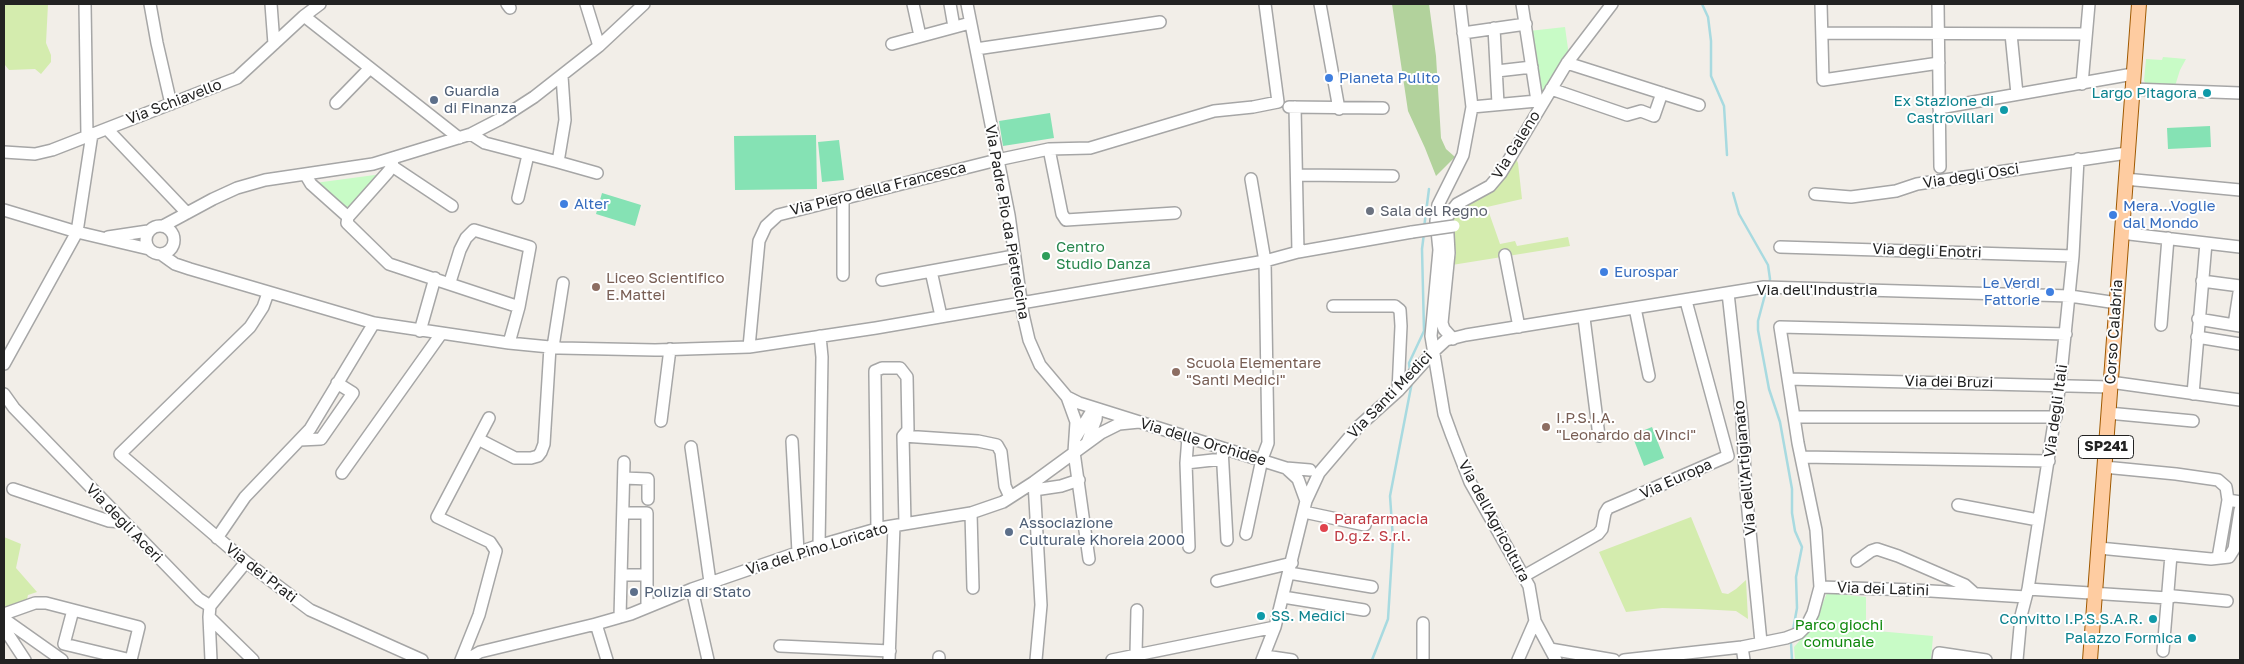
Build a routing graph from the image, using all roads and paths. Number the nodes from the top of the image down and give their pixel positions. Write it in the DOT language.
graph roads {
  1 [pos="85,4"];
  2 [pos="150,4"];
  3 [pos="270,4"];
  4 [pos="320,4"];
  5 [pos="586,4"];
  6 [pos="644,4"];
  7 [pos="913,4"];
  8 [pos="950,4"];
  9 [pos="967,4"];
  10 [pos="1265,4"];
  11 [pos="1320,4"];
  12 [pos="1460,4"];
  13 [pos="1522,4"];
  14 [pos="1612,4"];
  15 [pos="1821,4"];
  16 [pos="1938,4"];
  17 [pos="2089,4"];
  18 [pos="2138,4"];
  19 [pos="304,16"];
  20 [pos="1160,22"];
  21 [pos="970,23"];
  22 [pos="1526,24"];
  23 [pos="954,27"];
  24 [pos="1494,28"];
  25 [pos="1463,33"];
  26 [pos="1822,33"];
  27 [pos="1938,34"];
  28 [pos="2011,34"];
  29 [pos="2086,34"];
  30 [pos="920,36"];
  31 [pos="274,44"];
  32 [pos="892,44"];
  33 [pos="599,46"];
  34 [pos="976,49"];
  35 [pos="1567,62"];
  36 [pos="1938,63"];
  37 [pos="1532,67"];
  38 [pos="370,68"];
  39 [pos="1497,71"];
  40 [pos="2133,74"];
  41 [pos="562,76"];
  42 [pos="2082,84"];
  43 [pos="1551,89"];
  44 [pos="2132,89"];
  45 [pos="1662,93"];
  46 [pos="2017,94"];
  47 [pos="2240,94"];
  48 [pos="1278,102"];
  49 [pos="1539,102"];
  50 [pos="336,103"];
  51 [pos="171,104"];
  52 [pos="1498,104"];
  53 [pos="1699,105"];
  54 [pos="1295,107"];
  55 [pos="1472,107"];
  56 [pos="1383,108"];
  57 [pos="1939,108"];
  58 [pos="1339,109"];
  59 [pos="107,129"];
  60 [pos="472,134"];
  61 [pos="90,135"];
  62 [pos="459,138"];
  63 [pos="1050,149"];
  64 [pos="4,152"];
  65 [pos="2127,153"];
  66 [pos="528,155"];
  67 [pos="2078,159"];
  68 [pos="997,160"];
  69 [pos="558,162"];
  70 [pos="392,163"];
  71 [pos="1940,167"];
  72 [pos="597,173"];
  73 [pos="305,174"];
  74 [pos="1297,176"];
  75 [pos="1393,176"];
  76 [pos="1251,179"];
  77 [pos="2125,179"];
  78 [pos="2240,190"];
  79 [pos="1815,194"];
  80 [pos="518,198"];
  81 [pos="843,198"];
  82 [pos="452,206"];
  83 [pos="199,208"];
  84 [pos="4,210"];
  85 [pos="187,213"];
  86 [pos="1174,214"];
  87 [pos="348,216"];
  88 [pos="163,226"];
  89 [pos="1454,226"];
  90 [pos="148,231"];
  91 [pos="77,232"];
  92 [pos="2121,233"];
  93 [pos="102,237"];
  94 [pos="2168,238"];
  95 [pos="174,240"];
  96 [pos="2206,243"];
  97 [pos="1780,247"];
  98 [pos="2240,247"];
  99 [pos="149,249"];
  100 [pos="1298,252"];
  101 [pos="162,254"];
  102 [pos="1505,255"];
  103 [pos="1014,256"];
  104 [pos="2073,256"];
  105 [pos="1265,261"];
  106 [pos="190,269"];
  107 [pos="931,271"];
  108 [pos="843,275"];
  109 [pos="435,278"];
  110 [pos="882,280"];
  111 [pos="2202,281"];
  112 [pos="450,282"];
  113 [pos="563,283"];
  114 [pos="2240,286"];
  115 [pos="268,292"];
  116 [pos="1728,294"];
  117 [pos="2070,296"];
  118 [pos="1686,301"];
  119 [pos="1021,303"];
  120 [pos="2117,303"];
  121 [pos="1333,306"];
  122 [pos="519,307"];
  123 [pos="1635,308"];
  124 [pos="941,316"];
  125 [pos="1584,318"];
  126 [pos="2198,319"];
  127 [pos="374,323"];
  128 [pos="2160,325"];
  129 [pos="2237,325"];
  130 [pos="1520,327"];
  131 [pos="420,331"];
  132 [pos="441,334"];
  133 [pos="2066,334"];
  134 [pos="820,336"];
  135 [pos="2197,337"];
  136 [pos="1453,339"];
  137 [pos="509,343"];
  138 [pos="2240,344"];
  139 [pos="552,347"];
  140 [pos="749,347"];
  141 [pos="670,349"];
  142 [pos="1434,351"];
  143 [pos="4,364"];
  144 [pos="1649,376"];
  145 [pos="1788,379"];
  146 [pos="338,383"];
  147 [pos="2060,384"];
  148 [pos="2110,384"];
  149 [pos="1398,391"];
  150 [pos="4,394"];
  151 [pos="2193,394"];
  152 [pos="1067,397"];
  153 [pos="2240,400"];
  154 [pos="1097,409"];
  155 [pos="2108,412"];
  156 [pos="2056,416"];
  157 [pos="1794,417"];
  158 [pos="489,418"];
  159 [pos="661,421"];
  160 [pos="2193,421"];
  161 [pos="1139,422"];
  162 [pos="903,436"];
  163 [pos="1599,436"];
  164 [pos="1076,437"];
  165 [pos="1188,437"];
  166 [pos="478,439"];
  167 [pos="300,440"];
  168 [pos="792,441"];
  169 [pos="1087,443"];
  170 [pos="691,447"];
  171 [pos="1074,452"];
  172 [pos="1743,452"];
  173 [pos="1222,453"];
  174 [pos="1728,456"];
  175 [pos="1801,457"];
  176 [pos="1262,459"];
  177 [pos="1329,460"];
  178 [pos="2049,461"];
  179 [pos="624,462"];
  180 [pos="1186,463"];
  181 [pos="2104,467"];
  182 [pos="1286,468"];
  183 [pos="1310,470"];
  184 [pos="342,473"];
  185 [pos="624,478"];
  186 [pos="1079,480"];
  187 [pos="1313,483"];
  188 [pos="1034,486"];
  189 [pos="13,489"];
  190 [pos="1010,497"];
  191 [pos="648,498"];
  192 [pos="2234,501"];
  193 [pos="1305,502"];
  194 [pos="1958,505"];
  195 [pos="2240,510"];
  196 [pos="623,513"];
  197 [pos="971,513"];
  198 [pos="2038,520"];
  199 [pos="123,522"];
  200 [pos="899,525"];
  201 [pos="1364,525"];
  202 [pos="877,529"];
  203 [pos="1246,534"];
  204 [pos="216,538"];
  205 [pos="1227,540"];
  206 [pos="819,546"];
  207 [pos="1190,547"];
  208 [pos="2099,548"];
  209 [pos="798,552"];
  210 [pos="2171,555"];
  211 [pos="2218,558"];
  212 [pos="1089,559"];
  213 [pos="1857,561"];
  214 [pos="246,562"];
  215 [pos="1290,568"];
  216 [pos="621,575"];
  217 [pos="647,575"];
  218 [pos="1524,576"];
  219 [pos="1217,581"];
  220 [pos="710,582"];
  221 [pos="1372,587"];
  222 [pos="1820,587"];
  223 [pos="972,588"];
  224 [pos="692,589"];
  225 [pos="2096,592"];
  226 [pos="1974,593"];
  227 [pos="2027,593"];
  228 [pos="1283,597"];
  229 [pos="2168,598"];
  230 [pos="2227,601"];
  231 [pos="35,603"];
  232 [pos="647,607"];
  233 [pos="73,610"];
  234 [pos="1137,610"];
  235 [pos="1364,610"];
  236 [pos="209,612"];
  237 [pos="4,614"];
  238 [pos="620,617"];
  239 [pos="4,619"];
  240 [pos="1534,620"];
  241 [pos="1423,623"];
  242 [pos="596,624"];
  243 [pos="1275,627"];
  244 [pos="4,628"];
  245 [pos="23,631"];
  246 [pos="1761,642"];
  247 [pos="780,646"];
  248 [pos="1742,647"];
  249 [pos="1550,649"];
  250 [pos="50,651"];
  251 [pos="2162,651"];
  252 [pos="890,656"];
  253 [pos="1138,656"];
  254 [pos="23,657"];
  255 [pos="1264,658"];
  256 [pos="62,660"];
  257 [pos="211,660"];
  258 [pos="254,660"];
  259 [pos="422,660"];
  260 [pos="461,660"];
  261 [pos="466,660"];
  262 [pos="607,660"];
  263 [pos="708,660"];
  264 [pos="1036,660"];
  265 [pos="1112,660"];
  266 [pos="1292,660"];
  267 [pos="1423,660"];
  268 [pos="1518,660"];
  269 [pos="1556,660"];
  270 [pos="1614,660"];
  271 [pos="1624,660"];
  272 [pos="1744,660"];
  273 [pos="1938,660"];
  274 [pos="1986,660"];
  275 [pos="2017,660"];
  276 [pos="2090,660"];
  1 -- 61 [label="street"];
  2 -- 51 [label="street"];
  3 -- 31 [label="street"];
  4 -- 19 [label="street, Via Schiavello"];
  5 -- 33 [label="street"];
  6 -- 33 [label="street"];
  7 -- 30 [label="street"];
  8 -- 23 [label="street"];
  9 -- 21 [label="street, Via Padre Pio da Pietrelcina"];
  10 -- 48 [label="street"];
  11 -- 58 [label="street"];
  12 -- 25 [label="street, Via Santi Medici"];
  13 -- 22 [label="street"];
  14 -- 35 [label="street, Via Galeno"];
  15 -- 26 [label="street"];
  16 -- 27 [label="street"];
  17 -- 29 [label="street"];
  18 -- 40 [label="main road, Corso Calabria / SP241"];
  19 -- 31 [label="street, Via Schiavello"];
  19 -- 38 [label="street"];
  20 -- 34 [label="street"];
  21 -- 23 [label="street"];
  21 -- 34 [label="street, Via Padre Pio da Pietrelcina"];
  22 -- 24 [label="street"];
  22 -- 37 [label="street"];
  23 -- 30 [label="street"];
  24 -- 25 [label="street"];
  24 -- 39 [label="street"];
  25 -- 55 [label="street, Via Santi Medici"];
  26 -- 27 [label="street"];
  26 -- 36 [label="street"];
  27 -- 28 [label="street"];
  27 -- 36 [label="street"];
  28 -- 29 [label="street"];
  28 -- 46 [label="street"];
  29 -- 42 [label="street"];
  30 -- 32 [label="street"];
  31 -- 51 [label="street, Via Schiavello"];
  33 -- 41 [label="street"];
  34 -- 68 [label="street, Via Padre Pio da Pietrelcina"];
  35 -- 43 [label="street, Via Galeno"];
  35 -- 45 [label="street"];
  36 -- 57 [label="street"];
  37 -- 39 [label="street"];
  37 -- 49 [label="street"];
  38 -- 50 [label="street"];
  38 -- 62 [label="street"];
  39 -- 52 [label="street"];
  40 -- 42 [label="street"];
  40 -- 44 [label="main road, Corso Calabria / SP241"];
  41 -- 60 [label="street"];
  41 -- 69 [label="street"];
  42 -- 46 [label="street"];
  43 -- 45 [label="street"];
  43 -- 49 [label="street, Via Galeno"];
  44 -- 47 [label="street"];
  44 -- 65 [label="main road, Corso Calabria / SP241"];
  45 -- 53 [label="street"];
  46 -- 57 [label="street"];
  48 -- 54 [label="street"];
  48 -- 63 [label="street, Via Piero della Francesca"];
  49 -- 52 [label="street"];
  49 -- 136 [label="street, Via Galeno"];
  51 -- 59 [label="street, Via Schiavello"];
  52 -- 55 [label="street"];
  54 -- 58 [label="street"];
  54 -- 74 [label="street"];
  55 -- 142 [label="street, Via Santi Medici"];
  56 -- 58 [label="street"];
  57 -- 71 [label="street"];
  59 -- 61 [label="street, Via Schiavello"];
  59 -- 85 [label="street"];
  60 -- 62 [label="street"];
  60 -- 66 [label="street"];
  61 -- 64 [label="street, Via Schiavello"];
  61 -- 91 [label="street"];
  62 -- 70 [label="street"];
  63 -- 68 [label="street, Via Piero della Francesca"];
  63 -- 86 [label="street"];
  65 -- 67 [label="street, Via degli Osci"];
  65 -- 77 [label="main road, Corso Calabria / SP241"];
  66 -- 69 [label="street"];
  66 -- 80 [label="street"];
  67 -- 79 [label="street, Via degli Osci"];
  67 -- 104 [label="street, Via degli Itali"];
  68 -- 81 [label="street, Via Piero della Francesca"];
  68 -- 103 [label="street, Via Padre Pio da Pietrelcina"];
  69 -- 72 [label="street"];
  70 -- 73 [label="street"];
  70 -- 82 [label="street"];
  70 -- 87 [label="street"];
  73 -- 83 [label="street"];
  73 -- 87 [label="street"];
  74 -- 75 [label="street"];
  74 -- 100 [label="street"];
  76 -- 105 [label="street"];
  77 -- 78 [label="street"];
  77 -- 92 [label="main road, Corso Calabria / SP241"];
  81 -- 108 [label="street"];
  81 -- 140 [label="street, Via Piero della Francesca"];
  83 -- 85 [label="street"];
  83 -- 95 [label="street"];
  84 -- 91 [label="street"];
  85 -- 88 [label="street"];
  87 -- 109 [label="street"];
  88 -- 90 [label="street"];
  88 -- 95 [label="street"];
  89 -- 100 [label="street, bridge"];
  90 -- 93 [label="street"];
  90 -- 99 [label="street"];
  91 -- 93 [label="street"];
  91 -- 143 [label="street"];
  92 -- 94 [label="street"];
  92 -- 120 [label="main road, Corso Calabria / SP241"];
  93 -- 99 [label="street"];
  94 -- 96 [label="street"];
  94 -- 128 [label="street"];
  95 -- 101 [label="street"];
  95 -- 106 [label="street"];
  96 -- 98 [label="street"];
  96 -- 111 [label="street"];
  97 -- 104 [label="street, Via degli Enotri"];
  99 -- 101 [label="street"];
  100 -- 105 [label="street"];
  101 -- 106 [label="street"];
  102 -- 130 [label="street"];
  103 -- 107 [label="street"];
  103 -- 119 [label="street, Via Padre Pio da Pietrelcina"];
  104 -- 117 [label="street, Via degli Itali"];
  105 -- 119 [label="street"];
  105 -- 176 [label="street"];
  106 -- 115 [label="street"];
  107 -- 110 [label="street"];
  107 -- 124 [label="street"];
  109 -- 112 [label="street"];
  109 -- 131 [label="street"];
  111 -- 114 [label="street"];
  111 -- 126 [label="street"];
  112 -- 122 [label="street"];
  112 -- 122 [label="street"];
  113 -- 139 [label="street"];
  114 -- 129 [label="street"];
  115 -- 127 [label="street"];
  115 -- 204 [label="street, Via dei Prati"];
  116 -- 117 [label="street, Via dell'Industria"];
  116 -- 118 [label="street, Via dell'Industria"];
  116 -- 172 [label="street, Via dell'Artigianato"];
  117 -- 120 [label="street, Via dell'Industria"];
  117 -- 133 [label="street, Via degli Itali"];
  118 -- 123 [label="street, Via dell'Industria"];
  118 -- 174 [label="street, Via Europa"];
  119 -- 124 [label="street"];
  119 -- 152 [label="street, Via Padre Pio da Pietrelcina"];
  120 -- 148 [label="main road, Corso Calabria / SP241"];
  121 -- 149 [label="street"];
  122 -- 137 [label="street"];
  123 -- 125 [label="street, Via dell'Industria"];
  123 -- 144 [label="street"];
  124 -- 134 [label="street"];
  125 -- 130 [label="street, Via dell'Industria"];
  125 -- 163 [label="street"];
  126 -- 129 [label="street"];
  126 -- 135 [label="street"];
  127 -- 131 [label="street"];
  127 -- 146 [label="street"];
  130 -- 136 [label="street, Via dell'Industria"];
  131 -- 132 [label="street"];
  132 -- 137 [label="street"];
  132 -- 184 [label="street"];
  133 -- 145 [label="street"];
  133 -- 147 [label="street, Via degli Itali"];
  134 -- 140 [label="street"];
  134 -- 206 [label="street"];
  135 -- 138 [label="street"];
  135 -- 151 [label="street"];
  136 -- 142 [label="street, Via dell'Industria"];
  137 -- 139 [label="street"];
  139 -- 141 [label="street"];
  139 -- 166 [label="street"];
  140 -- 141 [label="street"];
  141 -- 159 [label="street"];
  142 -- 149 [label="street, Via Santi Medici"];
  142 -- 218 [label="street, Via dell'Agricoltura"];
  145 -- 147 [label="street, Via dei Bruzi"];
  145 -- 157 [label="street"];
  146 -- 167 [label="street"];
  146 -- 167 [label="street"];
  147 -- 148 [label="street, Via dei Bruzi"];
  147 -- 156 [label="street, Via degli Itali"];
  148 -- 151 [label="street, Via dei Bruzi"];
  148 -- 155 [label="main road, Corso Calabria / SP241"];
  149 -- 177 [label="street, Via Santi Medici"];
  150 -- 199 [label="street, Via degli Aceri"];
  151 -- 153 [label="street, Via dei Bruzi"];
  152 -- 154 [label="street, Via Padre Pio da Pietrelcina"];
  152 -- 164 [label="street"];
  154 -- 161 [label="street, Via delle Orchidee"];
  154 -- 164 [label="street"];
  154 -- 169 [label="street"];
  155 -- 160 [label="street"];
  155 -- 181 [label="main road, Corso Calabria / SP241"];
  156 -- 157 [label="street"];
  156 -- 178 [label="street, Via degli Itali"];
  157 -- 175 [label="street"];
  158 -- 166 [label="street"];
  161 -- 165 [label="street, Via delle Orchidee"];
  161 -- 169 [label="street, Via del Pino Loricato"];
  162 -- 190 [label="street"];
  162 -- 200 [label="street"];
  162 -- 202 [label="street"];
  164 -- 171 [label="street"];
  165 -- 173 [label="street, Via delle Orchidee"];
  165 -- 180 [label="street"];
  166 -- 260 [label="street"];
  167 -- 204 [label="street"];
  168 -- 209 [label="street"];
  169 -- 171 [label="street, Via del Pino Loricato"];
  170 -- 220 [label="street"];
  171 -- 186 [label="street"];
  171 -- 188 [label="street, Via del Pino Loricato"];
  172 -- 174 [label="street"];
  172 -- 246 [label="street, Via dell'Artigianato"];
  173 -- 176 [label="street, Via delle Orchidee"];
  173 -- 180 [label="street"];
  173 -- 205 [label="street"];
  174 -- 218 [label="street, Via Europa"];
  175 -- 178 [label="street"];
  175 -- 222 [label="street"];
  176 -- 182 [label="street, Via delle Orchidee"];
  176 -- 203 [label="street"];
  177 -- 183 [label="street, Via Santi Medici"];
  177 -- 187 [label="street, Via Santi Medici"];
  178 -- 198 [label="street, Via degli Itali"];
  179 -- 185 [label="street"];
  180 -- 207 [label="street"];
  181 -- 192 [label="street"];
  181 -- 208 [label="main road, Corso Calabria / SP241"];
  182 -- 183 [label="street, Via delle Orchidee"];
  182 -- 193 [label="street"];
  183 -- 187 [label="street"];
  183 -- 193 [label="street, Via Santi Medici"];
  185 -- 191 [label="street"];
  185 -- 196 [label="street"];
  186 -- 188 [label="street"];
  186 -- 212 [label="street"];
  187 -- 193 [label="street, Via Santi Medici"];
  188 -- 190 [label="street, Via del Pino Loricato"];
  188 -- 264 [label="street"];
  189 -- 199 [label="street"];
  190 -- 197 [label="street, Via del Pino Loricato"];
  192 -- 211 [label="street"];
  193 -- 201 [label="street"];
  193 -- 215 [label="street, Via Santi Medici"];
  194 -- 198 [label="street"];
  195 -- 211 [label="street"];
  196 -- 216 [label="street"];
  196 -- 217 [label="street"];
  197 -- 200 [label="street, Via del Pino Loricato"];
  197 -- 223 [label="street"];
  198 -- 227 [label="street, Via degli Itali"];
  199 -- 236 [label="street, Via degli Aceri"];
  200 -- 202 [label="street, Via del Pino Loricato"];
  200 -- 252 [label="street"];
  202 -- 206 [label="street, Via del Pino Loricato"];
  204 -- 214 [label="street, Via dei Prati"];
  206 -- 209 [label="street, Via del Pino Loricato"];
  208 -- 210 [label="street"];
  208 -- 225 [label="main road, Corso Calabria / SP241"];
  209 -- 220 [label="street, Via del Pino Loricato"];
  210 -- 211 [label="street"];
  210 -- 229 [label="street"];
  213 -- 226 [label="street"];
  214 -- 236 [label="street"];
  214 -- 259 [label="street, Via dei Prati"];
  215 -- 219 [label="street"];
  215 -- 221 [label="street"];
  215 -- 228 [label="street, Via Santi Medici"];
  216 -- 217 [label="street"];
  216 -- 238 [label="street"];
  217 -- 232 [label="street"];
  218 -- 240 [label="street, Via dell'Agricoltura"];
  220 -- 224 [label="street, Via del Pino Loricato"];
  222 -- 226 [label="street, Via dei Latini"];
  222 -- 246 [label="street, Via dei Latini"];
  224 -- 232 [label="street, Via del Pino Loricato"];
  224 -- 263 [label="street"];
  225 -- 227 [label="street, Via dei Latini"];
  225 -- 229 [label="street, Via dei Latini"];
  225 -- 276 [label="main road, Corso Calabria / SP241"];
  226 -- 227 [label="street, Via dei Latini"];
  227 -- 275 [label="street, Via degli Itali"];
  228 -- 235 [label="street"];
  228 -- 243 [label="street, Via Santi Medici"];
  229 -- 230 [label="street, Via dei Latini"];
  229 -- 251 [label="street"];
  231 -- 233 [label="street"];
  231 -- 237 [label="street"];
  231 -- 245 [label="street"];
  232 -- 238 [label="street, Via del Pino Loricato"];
  233 -- 233 [label="street"];
  234 -- 253 [label="street"];
  236 -- 257 [label="street"];
  236 -- 258 [label="street, Via degli Aceri"];
  238 -- 242 [label="street, Via del Pino Loricato"];
  239 -- 245 [label="street"];
  240 -- 249 [label="street"];
  240 -- 268 [label="street"];
  241 -- 267 [label="street"];
  242 -- 261 [label="street, Via del Pino Loricato"];
  242 -- 262 [label="street"];
  243 -- 253 [label="street"];
  243 -- 255 [label="street, Via Santi Medici"];
  244 -- 254 [label="street"];
  245 -- 250 [label="street"];
  246 -- 248 [label="street, Via dei Latini"];
  247 -- 252 [label="street"];
  248 -- 271 [label="street, Via dei Latini"];
  248 -- 272 [label="street"];
  249 -- 269 [label="street"];
  249 -- 270 [label="street"];
  250 -- 254 [label="street"];
  250 -- 256 [label="street"];
  253 -- 265 [label="street"];
  255 -- 266 [label="street"];
  273 -- 274 [label="street"];
}
